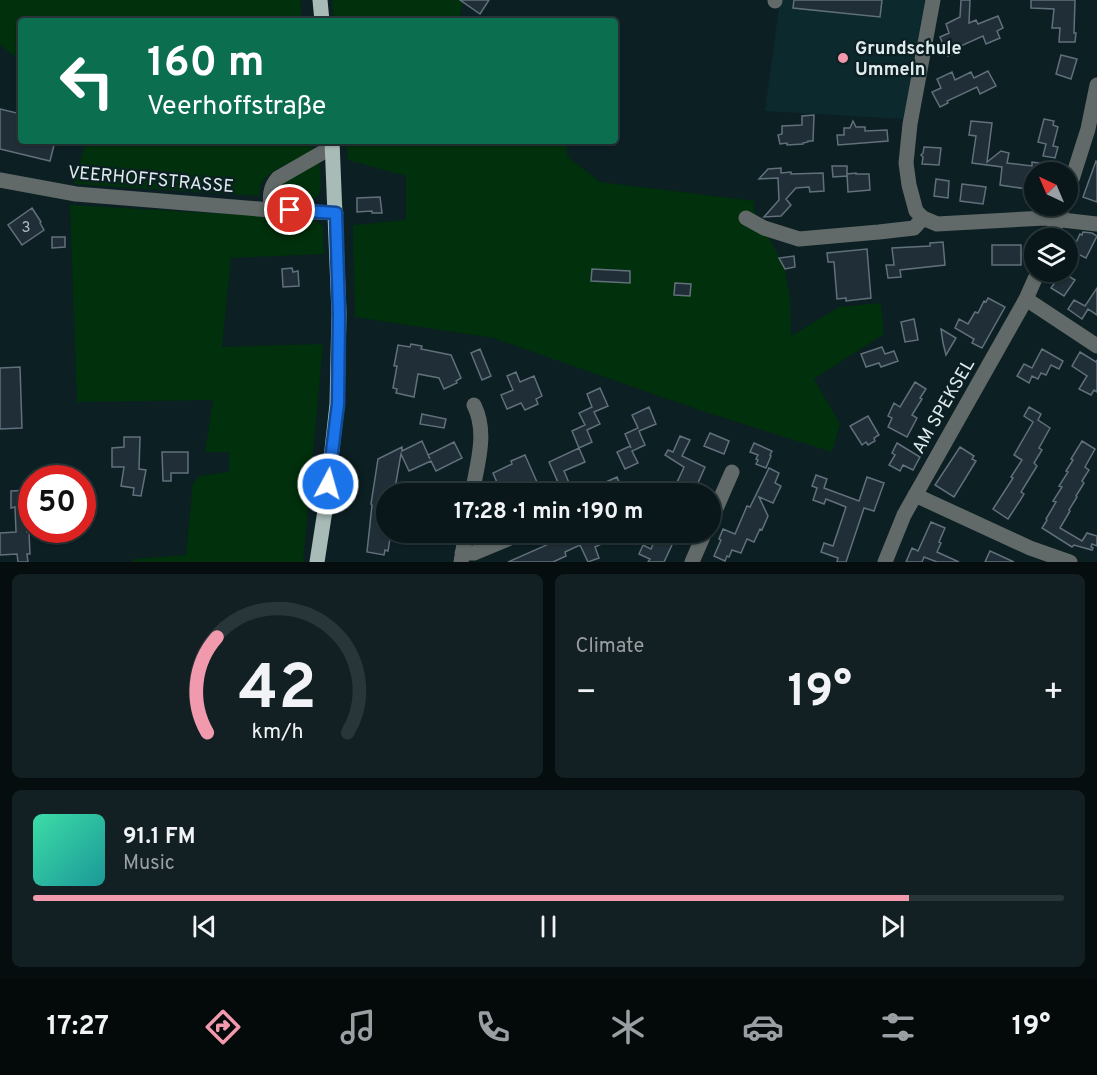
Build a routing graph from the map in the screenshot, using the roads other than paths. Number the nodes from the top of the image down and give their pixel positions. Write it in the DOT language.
graph roads {
  1 [pos="320,0"];
  2 [pos="933,0"];
  3 [pos="322,18"];
  4 [pos="1097,85"];
  5 [pos="332,146"];
  6 [pos="1078,162"];
  7 [pos="0,180"];
  8 [pos="270,210"];
  9 [pos="336,213"];
  10 [pos="1050,216"];
  11 [pos="1073,216"];
  12 [pos="746,218"];
  13 [pos="923,218"];
  14 [pos="1097,224"];
  15 [pos="1034,282"];
  16 [pos="1026,300"];
  17 [pos="1097,346"];
  18 [pos="474,405"];
  19 [pos="732,472"];
  20 [pos="474,483"];
  21 [pos="915,495"];
  22 [pos="721,497"];
  23 [pos="463,543"];
  24 [pos="498,543"];
  25 [pos="700,543"];
  26 [pos="461,558"];
  27 [pos="317,562"];
  28 [pos="692,562"];
  29 [pos="885,562"];
  30 [pos="1070,562"];
  1 -- 3 [label="main road"];
  2 -- 13 [label="street"];
  4 -- 6 [label="street"];
  5 -- 8 [label="street"];
  5 -- 9 [label="main road"];
  7 -- 8 [label="street, VEERHOFFSTRASSE"];
  8 -- 9 [label="street, VEERHOFFSTRASSE"];
  9 -- 27 [label="main road"];
  10 -- 13 [label="street"];
  11 -- 14 [label="street"];
  12 -- 13 [label="street"];
  15 -- 16 [label="street, AM SPEKSEL"];
  16 -- 17 [label="street"];
  16 -- 21 [label="street, AM SPEKSEL"];
  18 -- 20 [label="street"];
  19 -- 22 [label="street"];
  21 -- 29 [label="street, AM SPEKSEL"];
  21 -- 30 [label="street"];
  23 -- 26 [label="street"];
  24 -- 26 [label="street"];
  25 -- 28 [label="street"];
}
